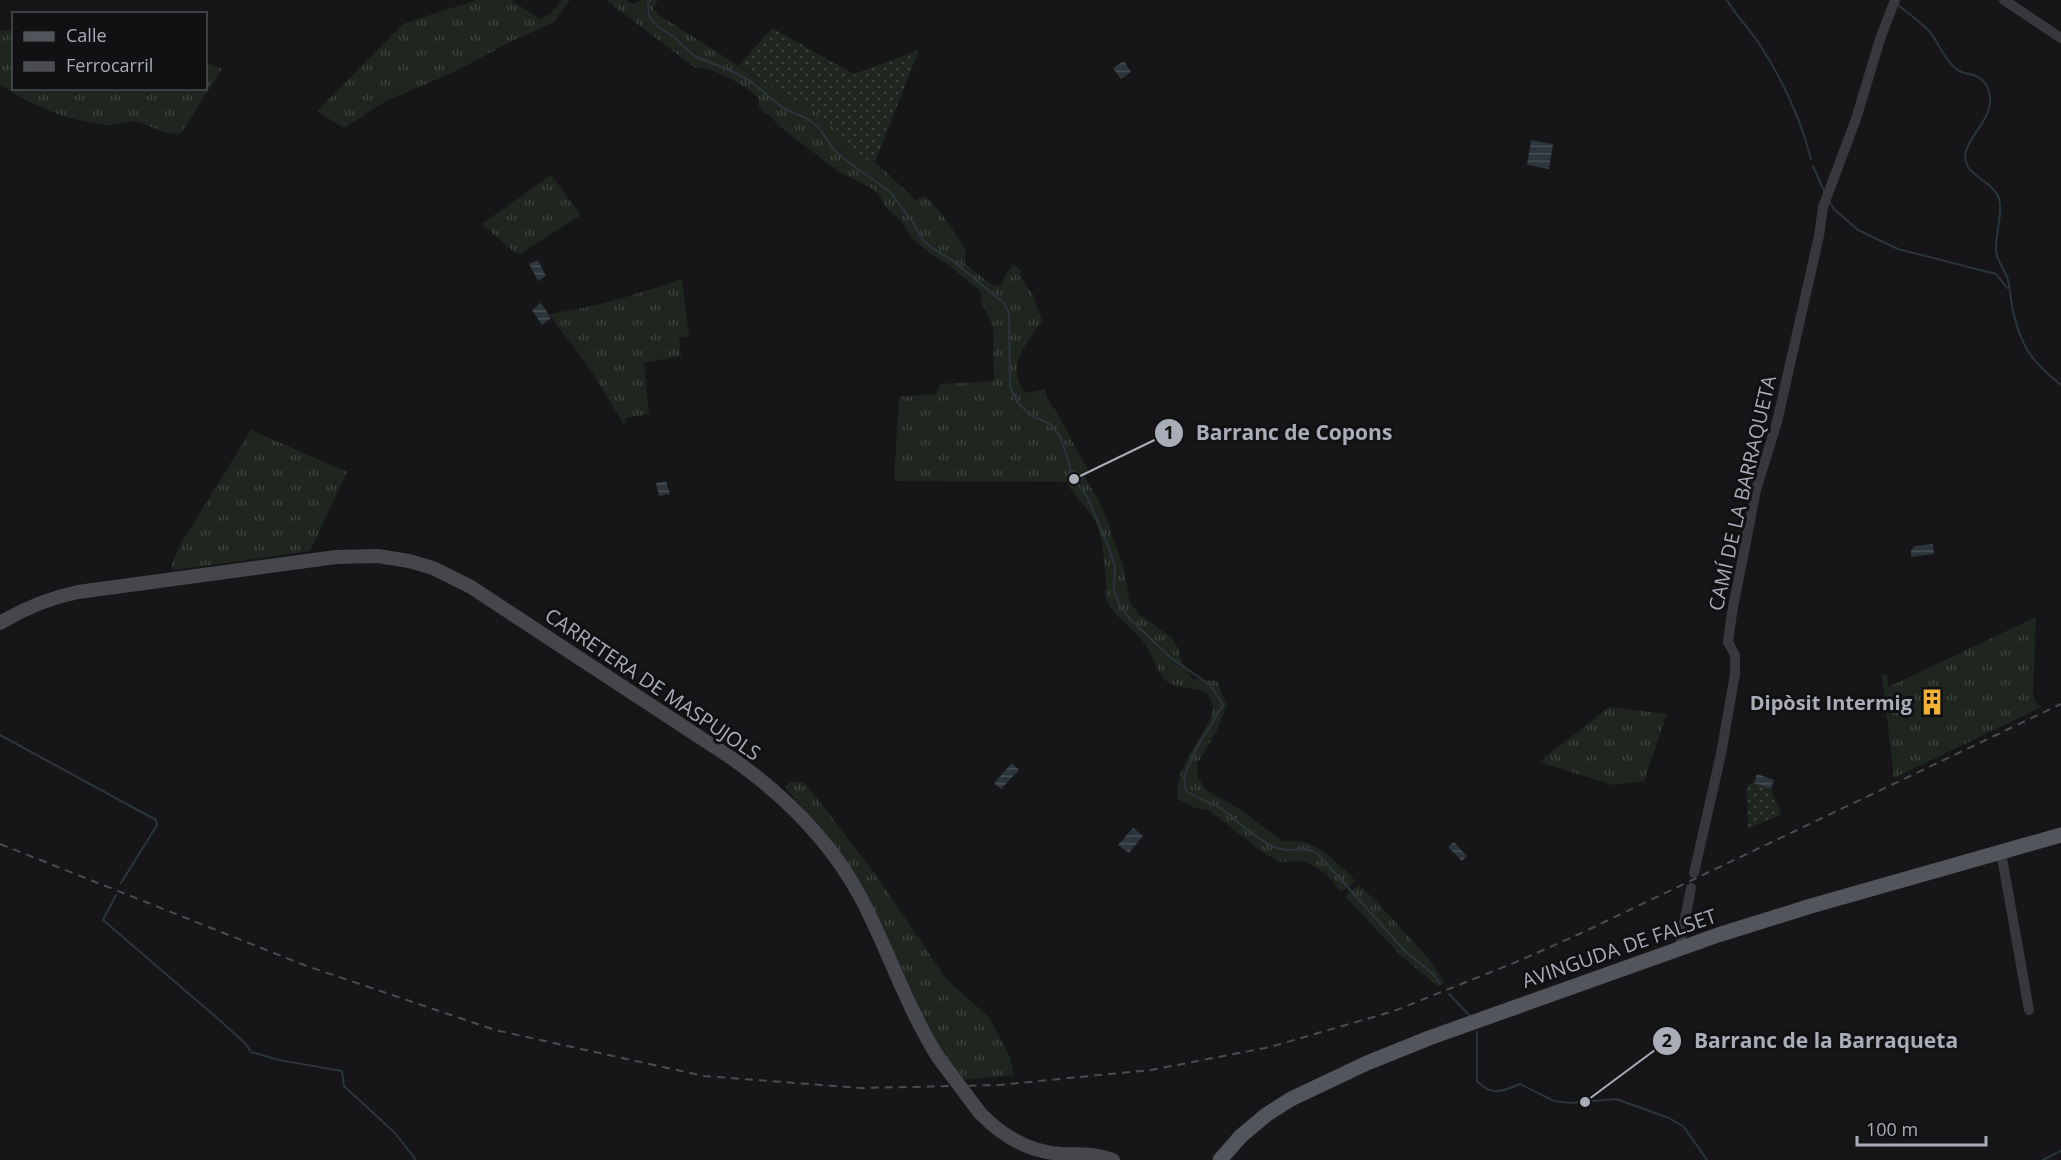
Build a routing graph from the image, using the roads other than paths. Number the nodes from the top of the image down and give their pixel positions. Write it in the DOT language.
graph roads {
  1 [pos="1895,0"];
  2 [pos="2004,0"];
  3 [pos="2061,38"];
  4 [pos="0,623"];
  5 [pos="2061,835"];
  6 [pos="2001,852"];
  7 [pos="1694,873"];
  8 [pos="1691,888"];
  9 [pos="1679,949"];
  10 [pos="2029,1010"];
  11 [pos="1045,1156"];
  12 [pos="1113,1160"];
  13 [pos="1220,1160"];
  1 -- 7 [label="street, CAMÍ DE LA BARRAQUETA"];
  2 -- 3 [label="street"];
  4 -- 11 [label="street, CARRETERA DE MASPUJOLS, bridge"];
  5 -- 6 [label="main road, AVINGUDA DE FALSET"];
  6 -- 9 [label="main road, AVINGUDA DE FALSET"];
  6 -- 10 [label="street"];
  8 -- 9 [label="street"];
  9 -- 13 [label="main road, AVINGUDA DE FALSET"];
  11 -- 12 [label="street, CARRETERA DE MASPUJOLS"];
}
